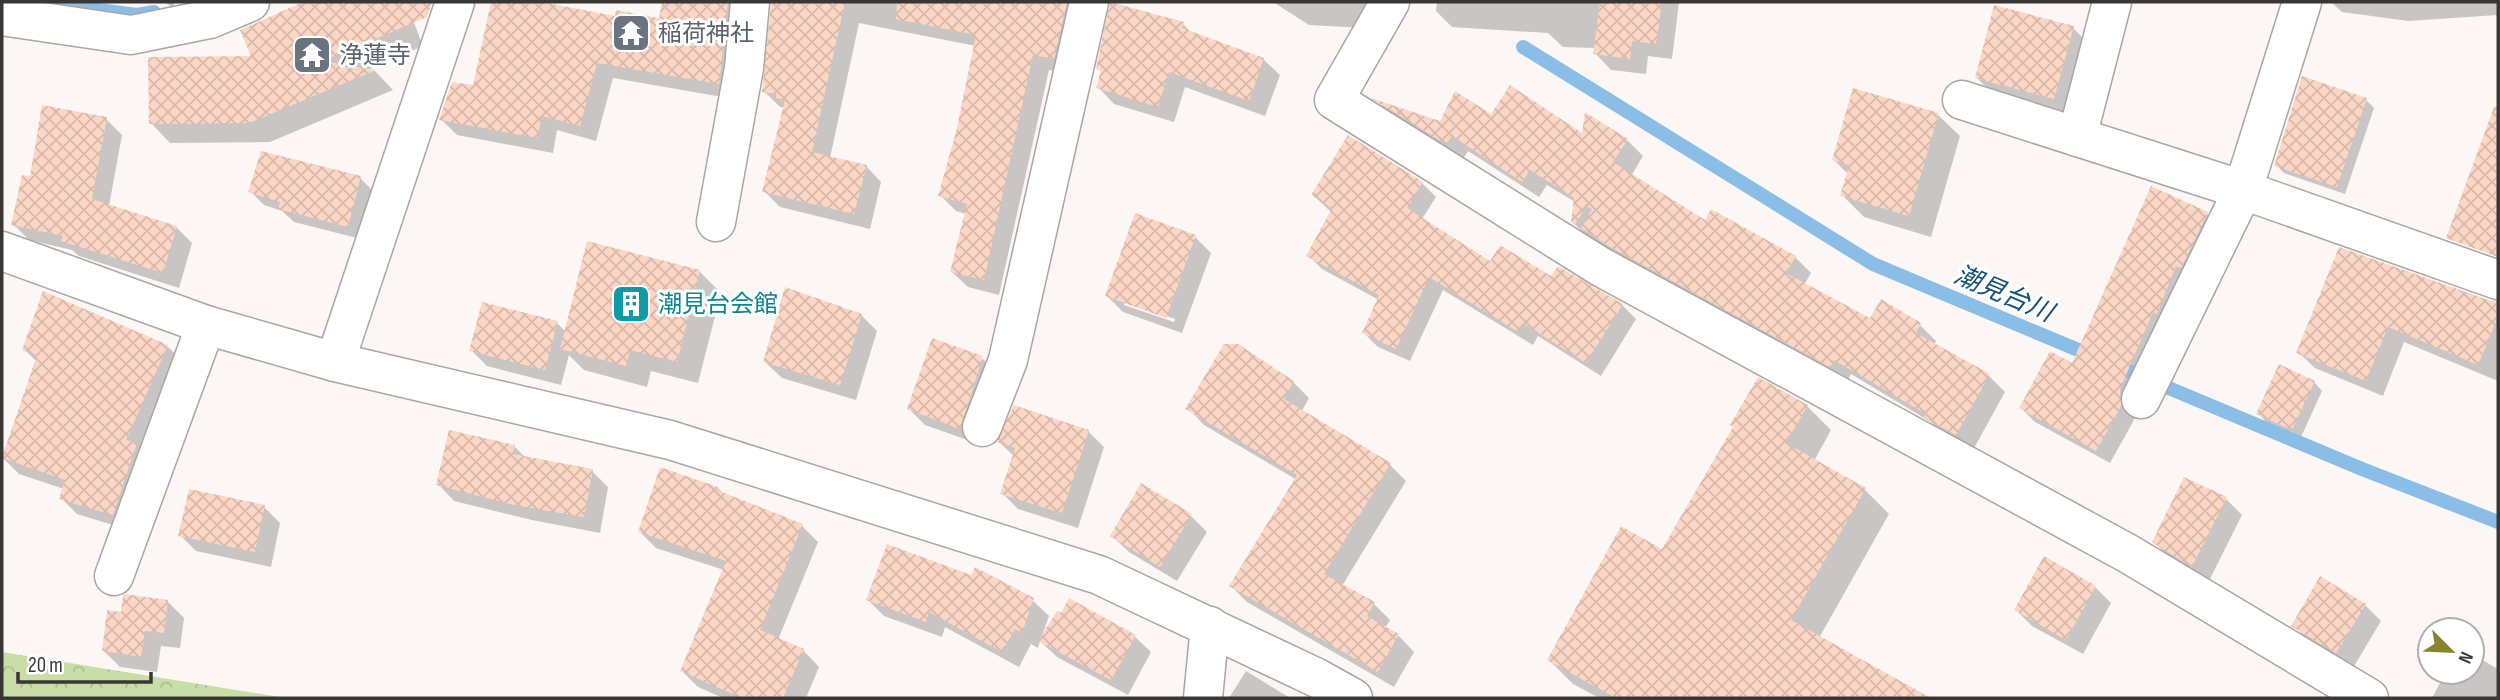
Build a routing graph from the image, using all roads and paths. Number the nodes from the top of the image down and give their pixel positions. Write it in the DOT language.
graph roads {
  1 [pos="249,2"];
  2 [pos="455,2"];
  3 [pos="750,2"];
  4 [pos="1090,2"];
  5 [pos="1390,2"];
  6 [pos="2112,2"];
  7 [pos="2302,2"];
  8 [pos="3,9"];
  9 [pos="189,10"];
  10 [pos="1962,100"];
  11 [pos="2077,137"];
  12 [pos="2243,190"];
  13 [pos="716,222"];
  14 [pos="2,251"];
  15 [pos="2498,280"];
  16 [pos="206,326"];
  17 [pos="335,362"];
  18 [pos="2148,384"];
  19 [pos="982,427"];
  20 [pos="114,576"];
  21 [pos="1210,626"];
  22 [pos="1203,698"];
  23 [pos="1353,698"];
  24 [pos="2369,698"];
  1 -- 9 [label="street"];
  2 -- 17 [label="street"];
  3 -- 13 [label="street"];
  4 -- 19 [label="street"];
  5 -- 24 [label="street"];
  6 -- 11 [label="street"];
  7 -- 12 [label="street"];
  8 -- 9 [label="street"];
  10 -- 11 [label="street"];
  11 -- 12 [label="street"];
  12 -- 15 [label="street"];
  12 -- 18 [label="street"];
  14 -- 16 [label="street"];
  16 -- 17 [label="street"];
  16 -- 20 [label="street"];
  17 -- 21 [label="street"];
  21 -- 22 [label="street"];
  21 -- 23 [label="street"];
}
